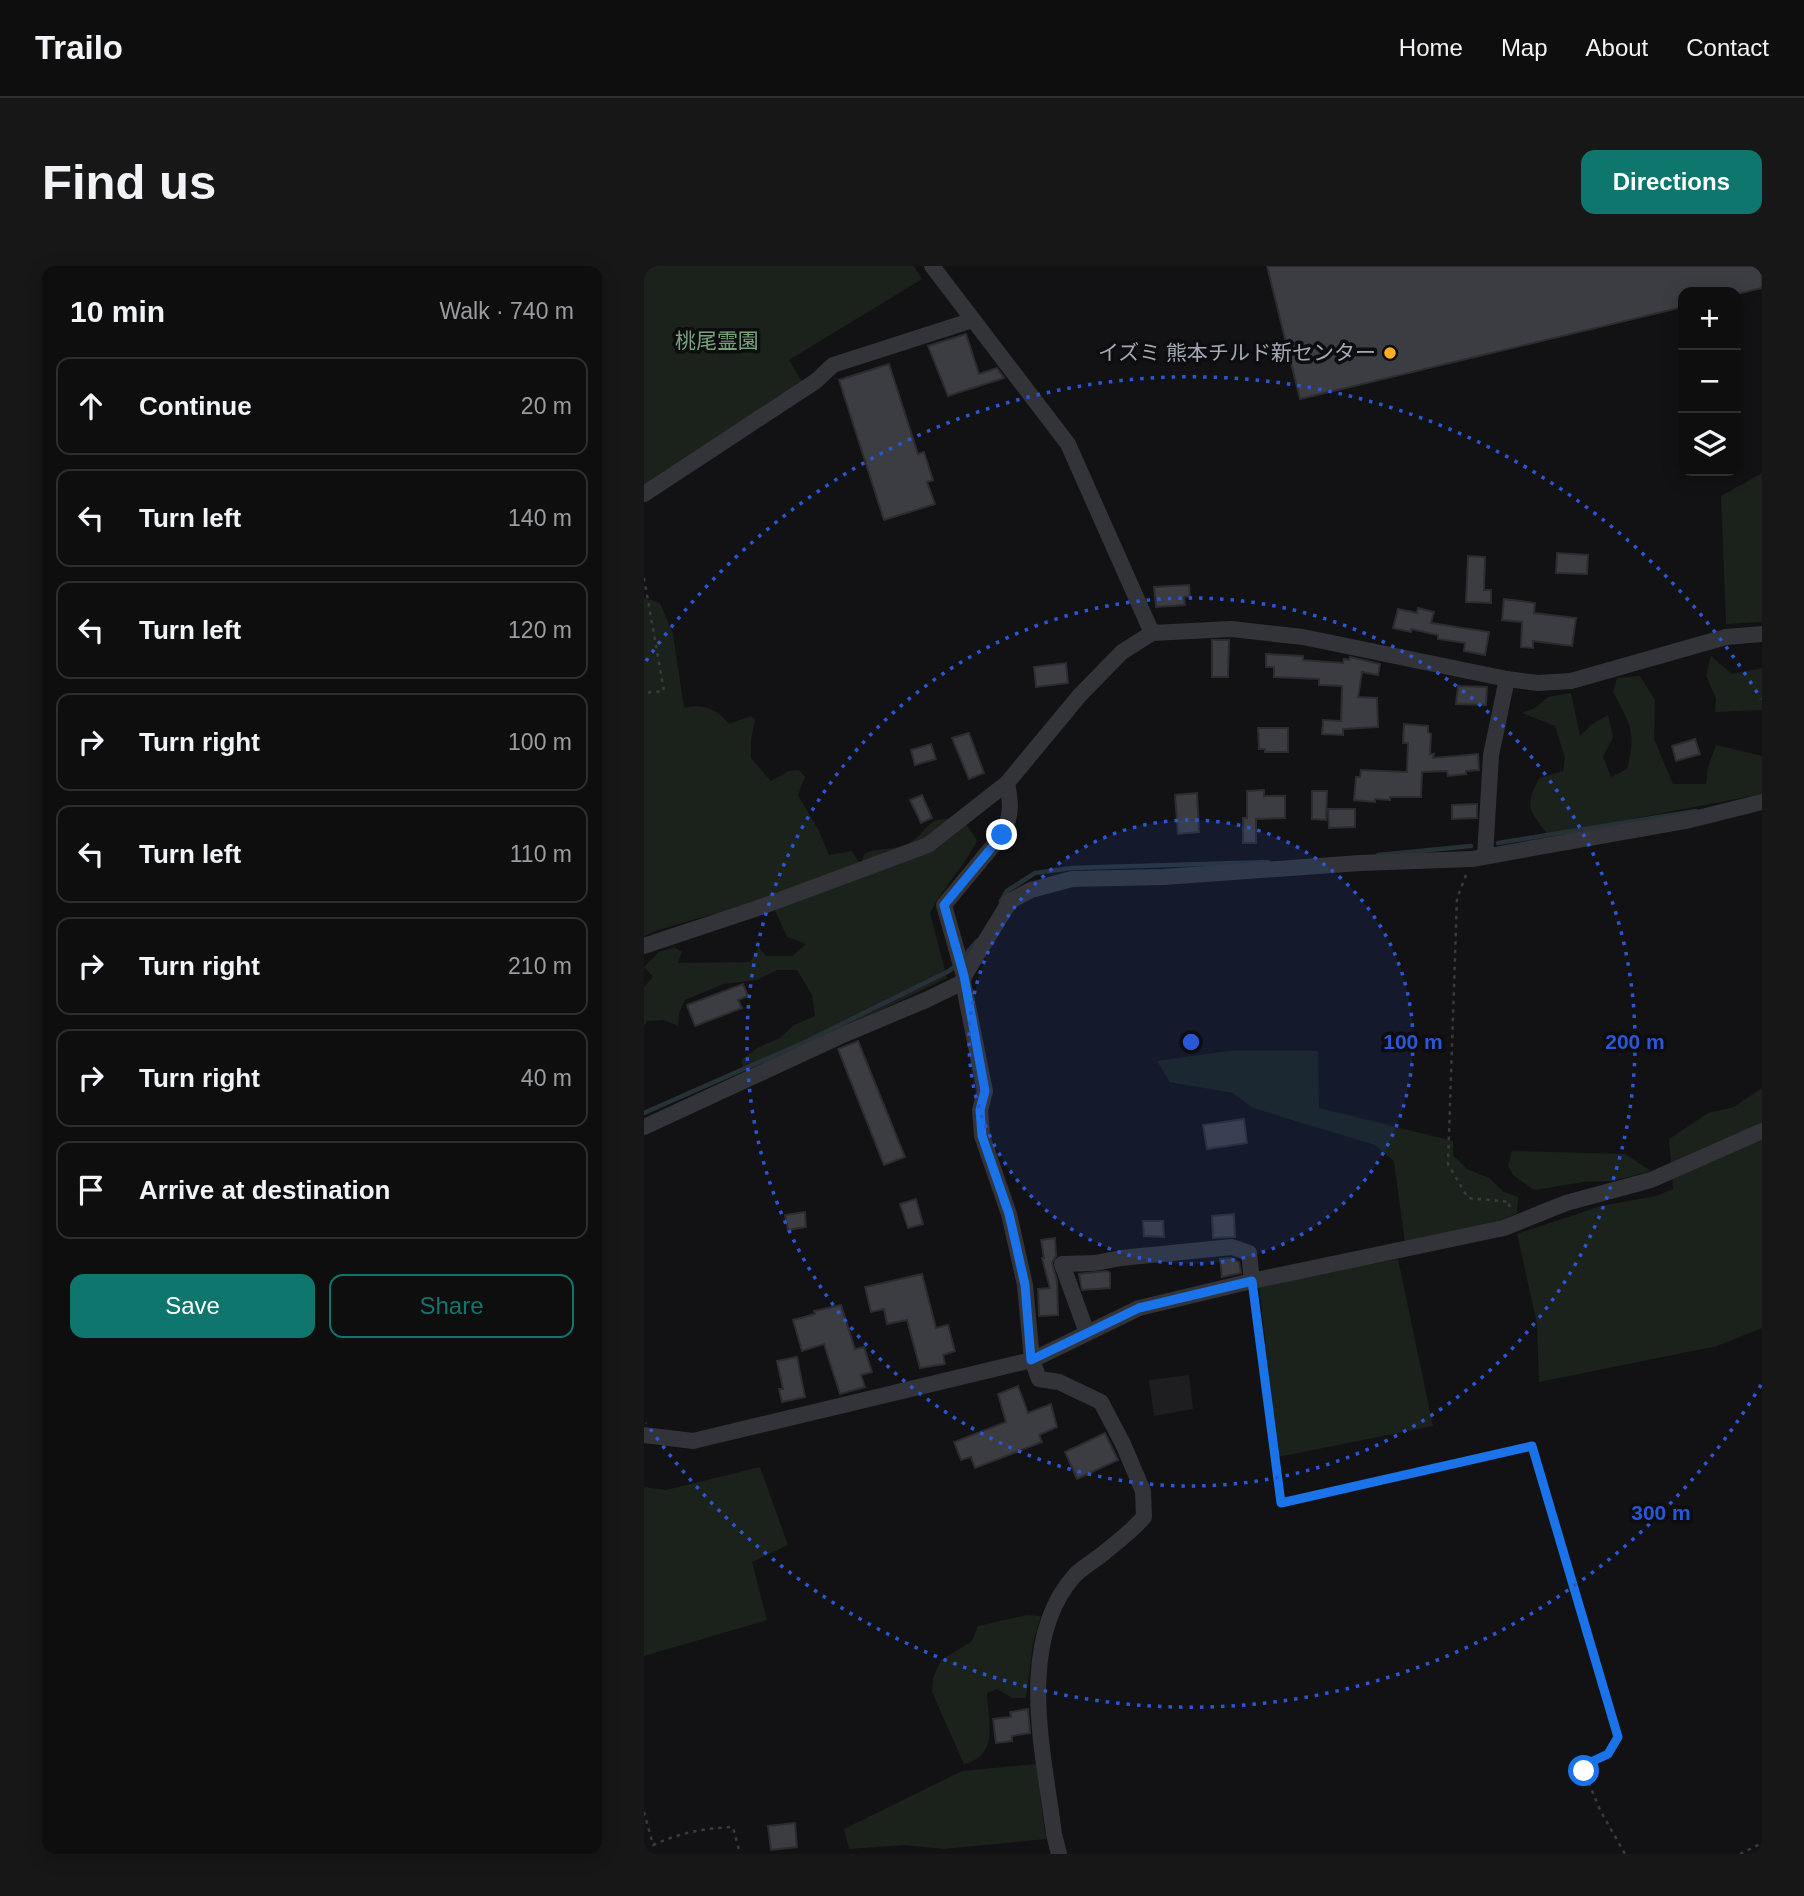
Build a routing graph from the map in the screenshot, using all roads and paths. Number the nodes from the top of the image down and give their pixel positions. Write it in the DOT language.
graph roads {
  1 [pos="932,266"];
  2 [pos="973,320"];
  3 [pos="644,494"];
  4 [pos="644,579"];
  5 [pos="1152,633"];
  6 [pos="1762,634"];
  7 [pos="1507,679"];
  8 [pos="644,693"];
  9 [pos="1007,783"];
  10 [pos="1762,802"];
  11 [pos="1479,857"];
  12 [pos="644,946"];
  13 [pos="963,979"];
  14 [pos="644,1127"];
  15 [pos="1762,1131"];
  16 [pos="1504,1228"];
  17 [pos="1252,1281"];
  18 [pos="1087,1333"];
  19 [pos="1031,1360"];
  20 [pos="644,1435"];
  21 [pos="644,1812"];
  22 [pos="1762,1843"];
  23 [pos="740,1854"];
  24 [pos="1059,1854"];
  25 [pos="1625,1854"];
  26 [pos="1741,1854"];
  1 -- 2 [label="street"];
  2 -- 3 [label="street"];
  2 -- 5 [label="street"];
  4 -- 8 [label="path"];
  5 -- 7 [label="street"];
  5 -- 9 [label="street"];
  6 -- 7 [label="street"];
  7 -- 11 [label="street"];
  9 -- 12 [label="street"];
  9 -- 13 [label="street"];
  10 -- 11 [label="street"];
  11 -- 13 [label="street"];
  11 -- 16 [label="path"];
  13 -- 14 [label="street"];
  13 -- 19 [label="street"];
  15 -- 16 [label="street"];
  16 -- 17 [label="street"];
  17 -- 18 [label="street"];
  17 -- 18 [label="street"];
  17 -- 25 [label="path"];
  18 -- 19 [label="street"];
  19 -- 20 [label="street"];
  19 -- 24 [label="street"];
  21 -- 23 [label="path"];
  22 -- 26 [label="path"];
}
